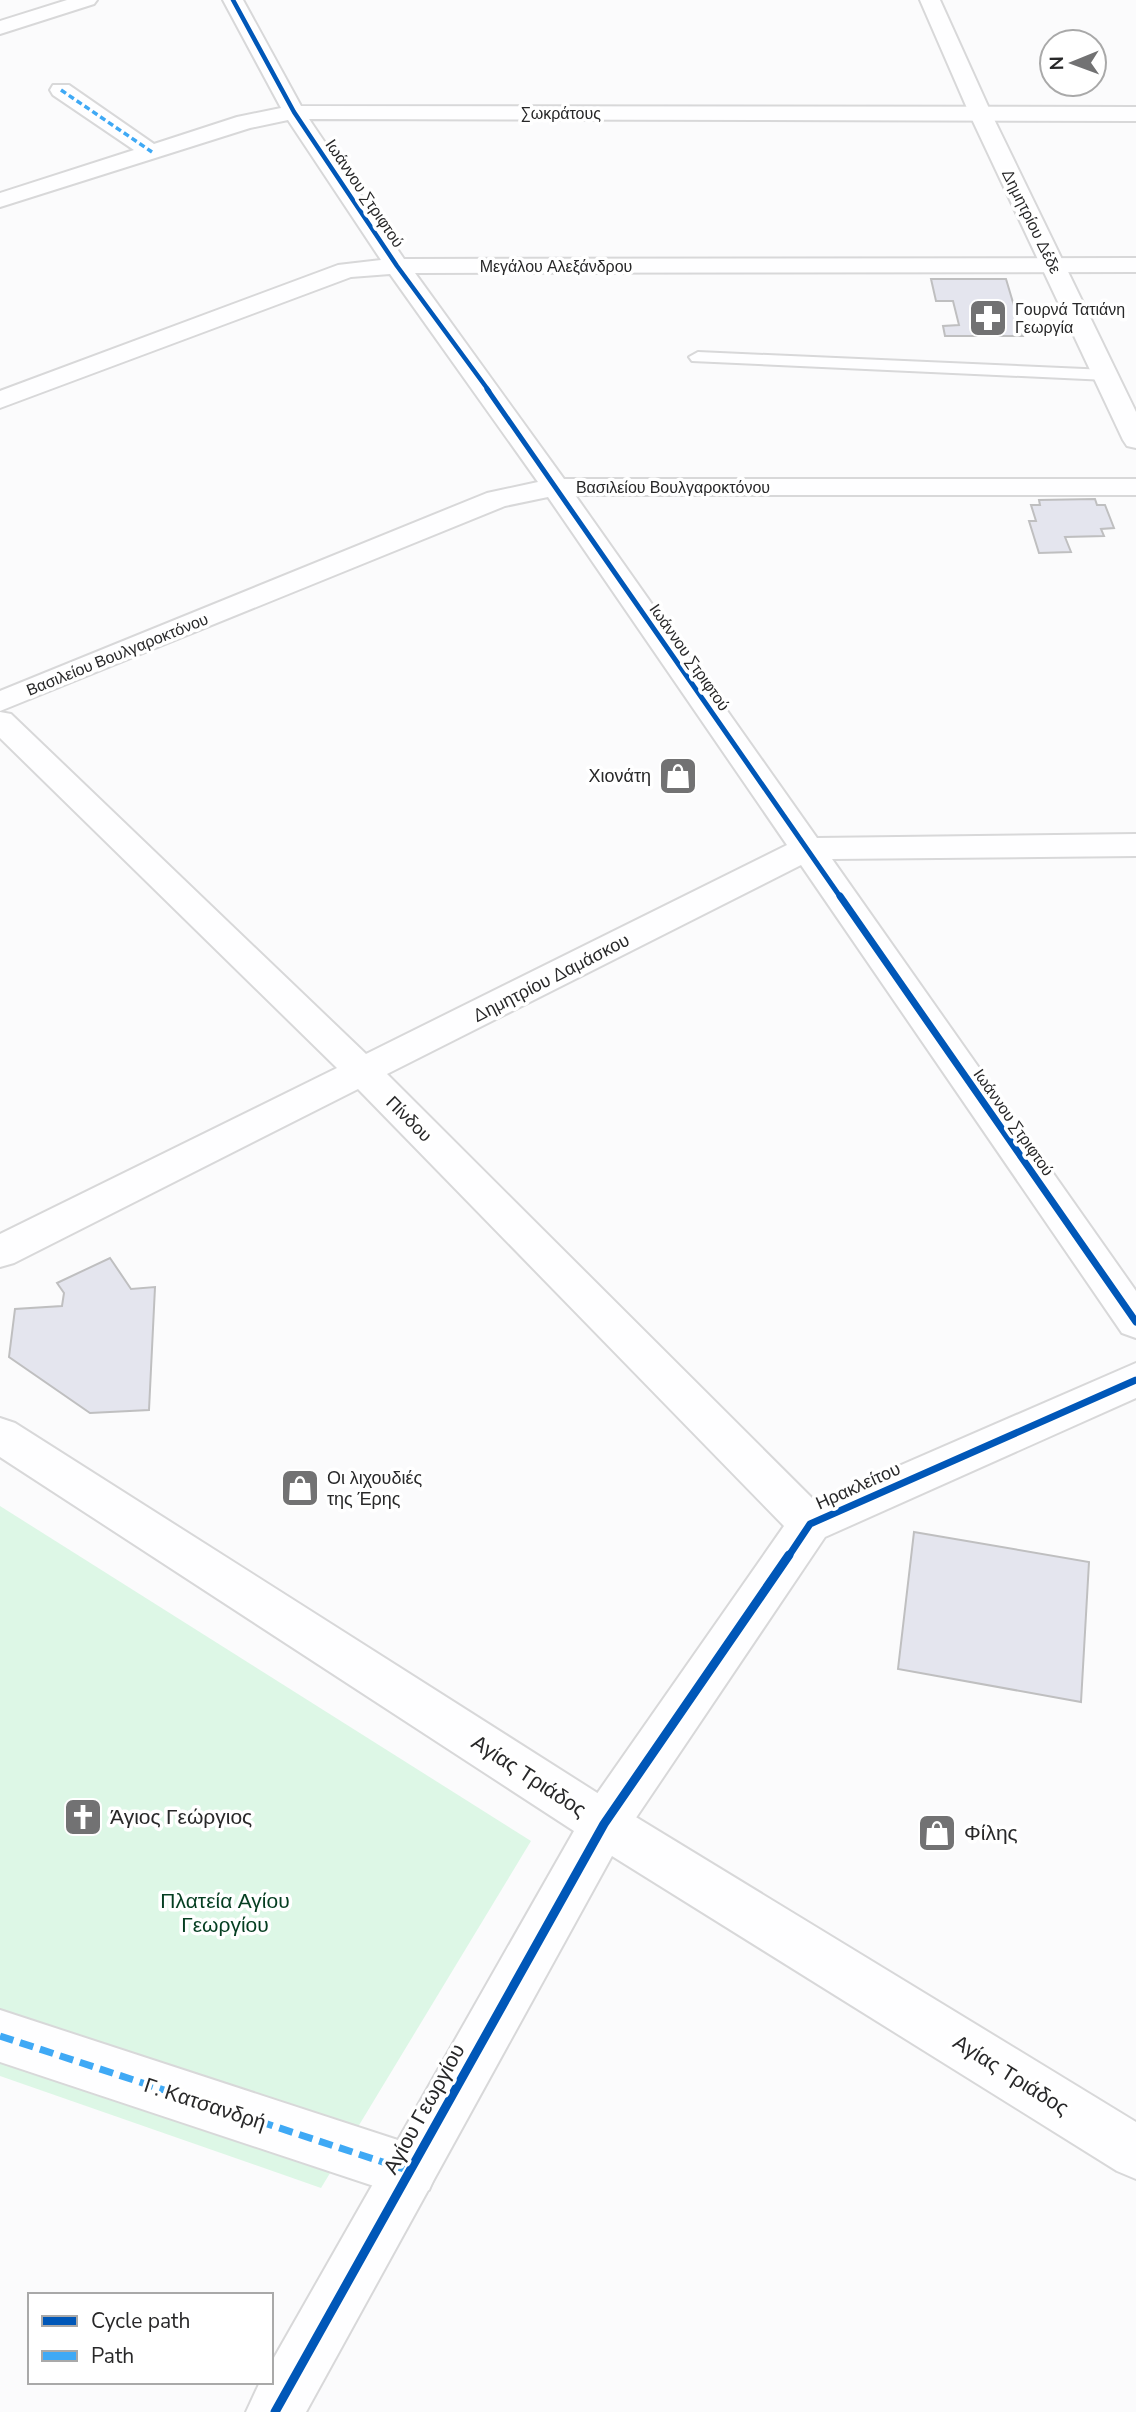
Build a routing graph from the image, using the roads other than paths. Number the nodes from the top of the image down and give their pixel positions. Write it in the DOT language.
graph roads {
  1 [pos="87,0"];
  2 [pos="233,0"];
  3 [pos="930,0"];
  4 [pos="0,28"];
  5 [pos="61,90"];
  6 [pos="294,112"];
  7 [pos="1136,114"];
  8 [pos="981,115"];
  9 [pos="152,152"];
  10 [pos="0,201"];
  11 [pos="1053,264"];
  12 [pos="1136,265"];
  13 [pos="397,266"];
  14 [pos="698,357"];
  15 [pos="1107,376"];
  16 [pos="0,400"];
  17 [pos="1136,440"];
  18 [pos="555,487"];
  19 [pos="1136,487"];
  20 [pos="0,702"];
  21 [pos="0,721"];
  22 [pos="1136,845"];
  23 [pos="807,849"];
  24 [pos="363,1072"];
  25 [pos="0,1252"];
  26 [pos="1136,1322"];
  27 [pos="1136,1380"];
  28 [pos="0,1435"];
  29 [pos="810,1524"];
  30 [pos="604,1824"];
  31 [pos="0,2036"];
  32 [pos="1136,2152"];
  33 [pos="410,2171"];
  34 [pos="275,2412"];
  1 -- 4 [label="street"];
  2 -- 6 [label="street, Ιωάννου Στριφτού"];
  3 -- 8 [label="street, Δημητρίου Δέδε"];
  5 -- 9 [label="street"];
  6 -- 8 [label="street, Σωκράτους"];
  6 -- 9 [label="street, Σωκράτους"];
  6 -- 13 [label="street, Ιωάννου Στριφτού"];
  7 -- 8 [label="street, Σωκράτους"];
  8 -- 11 [label="street, Δημητρίου Δέδε"];
  9 -- 10 [label="street, Σωκράτους"];
  11 -- 12 [label="street, Μεγάλου Αλεξάνδρου"];
  11 -- 13 [label="street, Μεγάλου Αλεξάνδρου"];
  11 -- 15 [label="street, Δημητρίου Δέδε"];
  13 -- 16 [label="street, Μεγάλου Αλεξάνδρου"];
  13 -- 18 [label="street, Ιωάννου Στριφτού"];
  14 -- 15 [label="lane"];
  15 -- 17 [label="street, Δημητρίου Δέδε"];
  18 -- 19 [label="street, Βασιλείου Βουλγαροκτόνου"];
  18 -- 20 [label="street, Βασιλείου Βουλγαροκτόνου"];
  18 -- 23 [label="street, Ιωάννου Στριφτού"];
  21 -- 24 [label="street, Πίνδου"];
  22 -- 23 [label="street, Δημητρίου Δαμάσκου"];
  23 -- 24 [label="street, Δημητρίου Δαμάσκου"];
  23 -- 26 [label="street, Ιωάννου Στριφτού"];
  24 -- 25 [label="street, Δημητρίου Δαμάσκου"];
  24 -- 29 [label="street, Πίνδου"];
  27 -- 29 [label="street, Ηρακλείτου"];
  28 -- 30 [label="street, Αγίας Τριάδος"];
  29 -- 30 [label="street, Ηρακλείτου"];
  30 -- 32 [label="street, Αγίας Τριάδος"];
  30 -- 33 [label="street, Αγίου Γεωργίου"];
  31 -- 33 [label="street, Γ. Κατσανδρή"];
  33 -- 34 [label="street, Αγίου Γεωργίου"];
}
